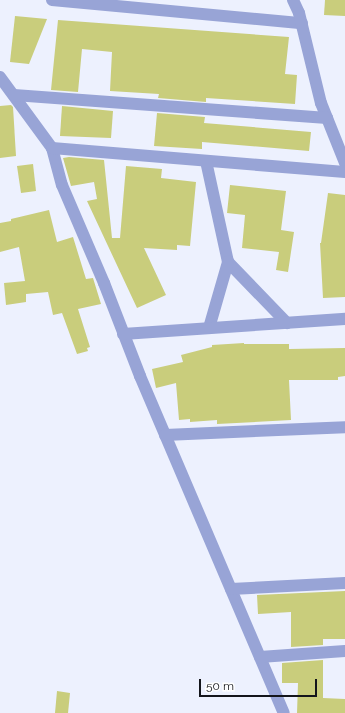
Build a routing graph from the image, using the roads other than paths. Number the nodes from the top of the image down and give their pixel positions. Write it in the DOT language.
graph roads {
  1 [pos="52,0"];
  2 [pos="293,0"];
  3 [pos="109,3"];
  4 [pos="302,23"];
  5 [pos="0,77"];
  6 [pos="14,96"];
  7 [pos="327,118"];
  8 [pos="52,148"];
  9 [pos="206,161"];
  10 [pos="345,163"];
  11 [pos="345,172"];
  12 [pos="228,262"];
  13 [pos="345,319"];
  14 [pos="287,323"];
  15 [pos="209,328"];
  16 [pos="124,334"];
  17 [pos="345,427"];
  18 [pos="165,435"];
  19 [pos="345,583"];
  20 [pos="231,589"];
  21 [pos="345,651"];
  22 [pos="260,657"];
  23 [pos="284,713"];
  1 -- 3 [label="street"];
  2 -- 4 [label="street"];
  3 -- 4 [label="street"];
  4 -- 7 [label="street"];
  5 -- 6 [label="street"];
  6 -- 7 [label="street"];
  6 -- 8 [label="street"];
  7 -- 10 [label="street"];
  8 -- 9 [label="street"];
  8 -- 16 [label="street"];
  9 -- 11 [label="street"];
  9 -- 12 [label="street"];
  12 -- 14 [label="street"];
  12 -- 15 [label="street"];
  13 -- 14 [label="street"];
  14 -- 15 [label="street"];
  15 -- 16 [label="street"];
  16 -- 18 [label="street"];
  17 -- 18 [label="street"];
  18 -- 20 [label="street"];
  19 -- 20 [label="street"];
  20 -- 22 [label="street"];
  21 -- 22 [label="street"];
  22 -- 23 [label="street"];
}
